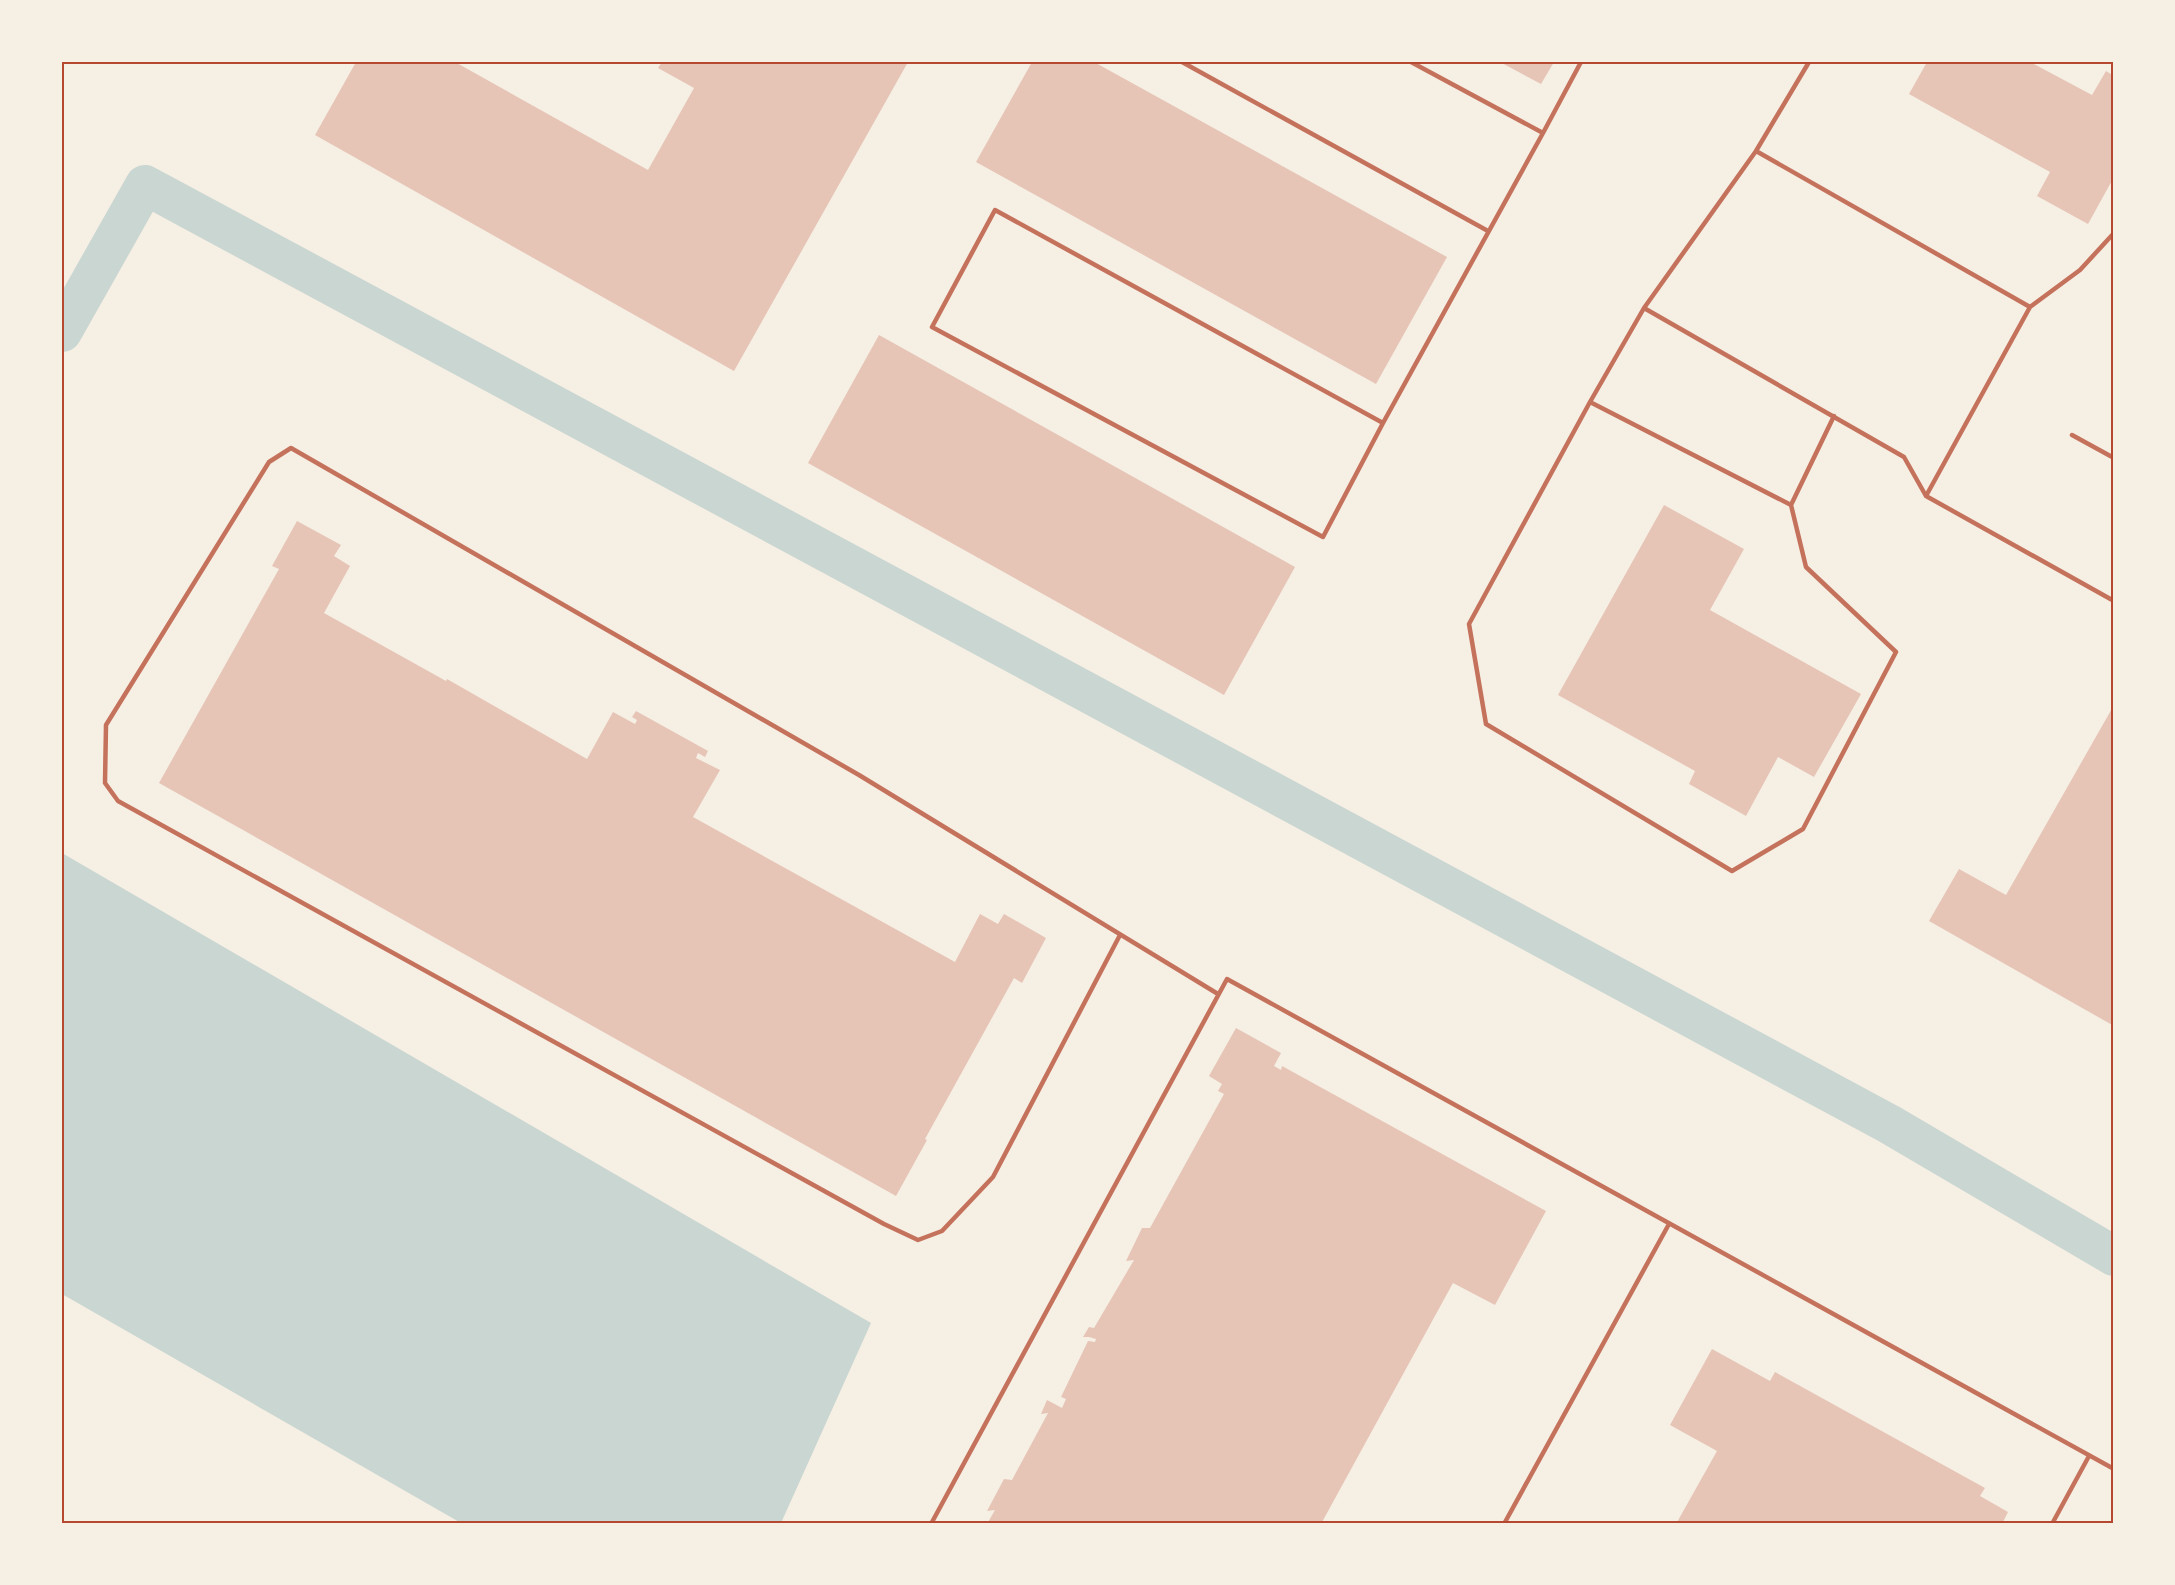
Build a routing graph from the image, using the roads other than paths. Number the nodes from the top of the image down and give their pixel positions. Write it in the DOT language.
graph roads {
  1 [pos="1182,62"];
  2 [pos="1411,62"];
  3 [pos="1581,62"];
  4 [pos="1809,62"];
  5 [pos="1543,133"];
  6 [pos="1756,151"];
  7 [pos="1488,231"];
  8 [pos="2114,234"];
  9 [pos="2030,307"];
  10 [pos="1644,308"];
  11 [pos="1590,402"];
  12 [pos="1834,416"];
  13 [pos="1383,423"];
  14 [pos="2072,435"];
  15 [pos="2114,458"];
  16 [pos="1926,496"];
  17 [pos="1791,506"];
  18 [pos="2114,601"];
  19 [pos="1120,934"];
  20 [pos="1218,994"];
  21 [pos="1669,1224"];
  22 [pos="2089,1456"];
  23 [pos="2114,1470"];
  24 [pos="931,1524"];
  25 [pos="1504,1524"];
  26 [pos="2052,1524"];
  1 -- 7 [label="lane"];
  2 -- 5 [label="lane"];
  3 -- 5 [label="lane"];
  4 -- 6 [label="lane"];
  5 -- 7 [label="lane"];
  6 -- 9 [label="lane"];
  6 -- 10 [label="lane"];
  7 -- 13 [label="lane"];
  8 -- 9 [label="lane"];
  9 -- 16 [label="lane"];
  10 -- 11 [label="lane"];
  10 -- 12 [label="lane"];
  11 -- 17 [label="lane"];
  11 -- 17 [label="lane"];
  12 -- 16 [label="lane"];
  12 -- 17 [label="lane"];
  13 -- 13 [label="lane"];
  14 -- 15 [label="lane"];
  16 -- 18 [label="lane"];
  19 -- 19 [label="lane"];
  19 -- 20 [label="lane"];
  20 -- 21 [label="lane"];
  20 -- 24 [label="lane"];
  21 -- 22 [label="lane"];
  21 -- 25 [label="lane"];
  22 -- 23 [label="lane"];
  22 -- 26 [label="lane"];
}
